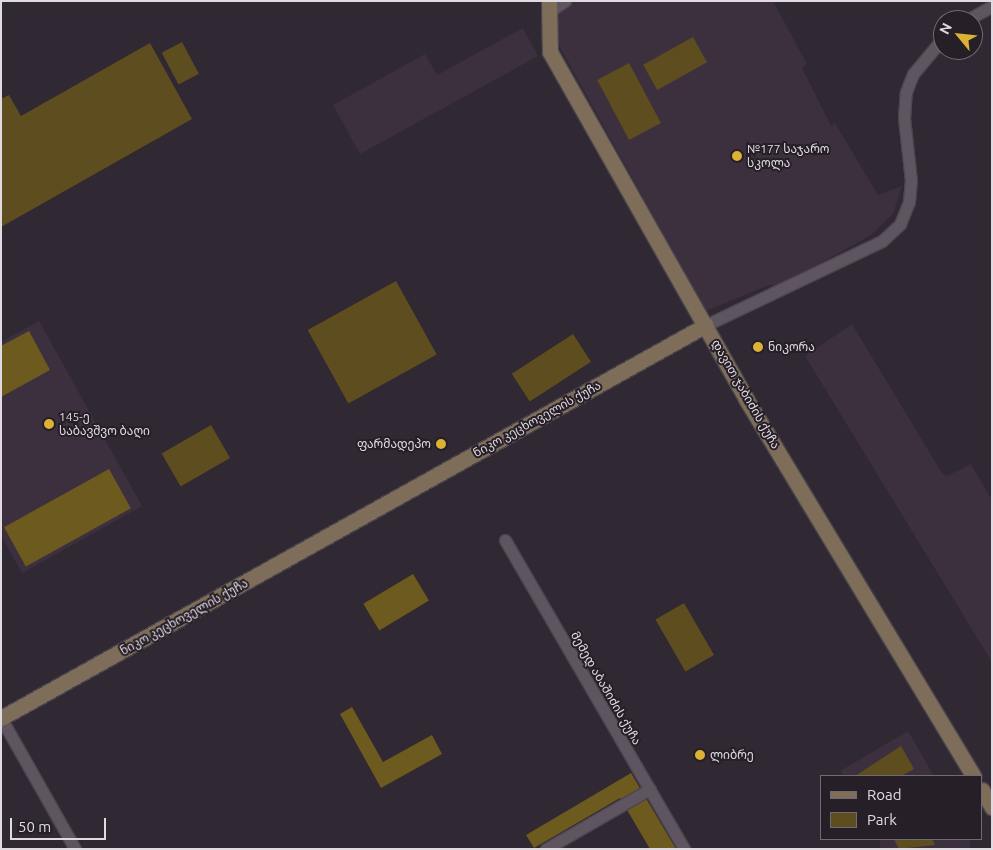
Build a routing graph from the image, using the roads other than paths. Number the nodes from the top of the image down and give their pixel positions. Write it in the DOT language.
graph roads {
  1 [pos="565,1"];
  2 [pos="548,7"];
  3 [pos="933,50"];
  4 [pos="706,325"];
  5 [pos="505,540"];
  6 [pos="1,718"];
  7 [pos="972,775"];
  8 [pos="650,789"];
  9 [pos="983,792"];
  10 [pos="992,807"];
  11 [pos="75,849"];
  12 [pos="546,849"];
  13 [pos="684,849"];
  1 -- 2 [label="street"];
  2 -- 4 [label="street, დავით ჯაბიძის ქუჩა"];
  3 -- 4 [label="street, ნიკო კეცხოველის ქუჩა"];
  4 -- 6 [label="street, ნიკო კეცხოველის ქუჩა"];
  4 -- 7 [label="street, დავით ჯაბიძის ქუჩა"];
  5 -- 8 [label="street, მემედ აბაშიძის ქუჩა"];
  6 -- 11 [label="street"];
  8 -- 12 [label="street"];
  8 -- 13 [label="street, მემედ აბაშიძის ქუჩა"];
  9 -- 10 [label="street"];
}
